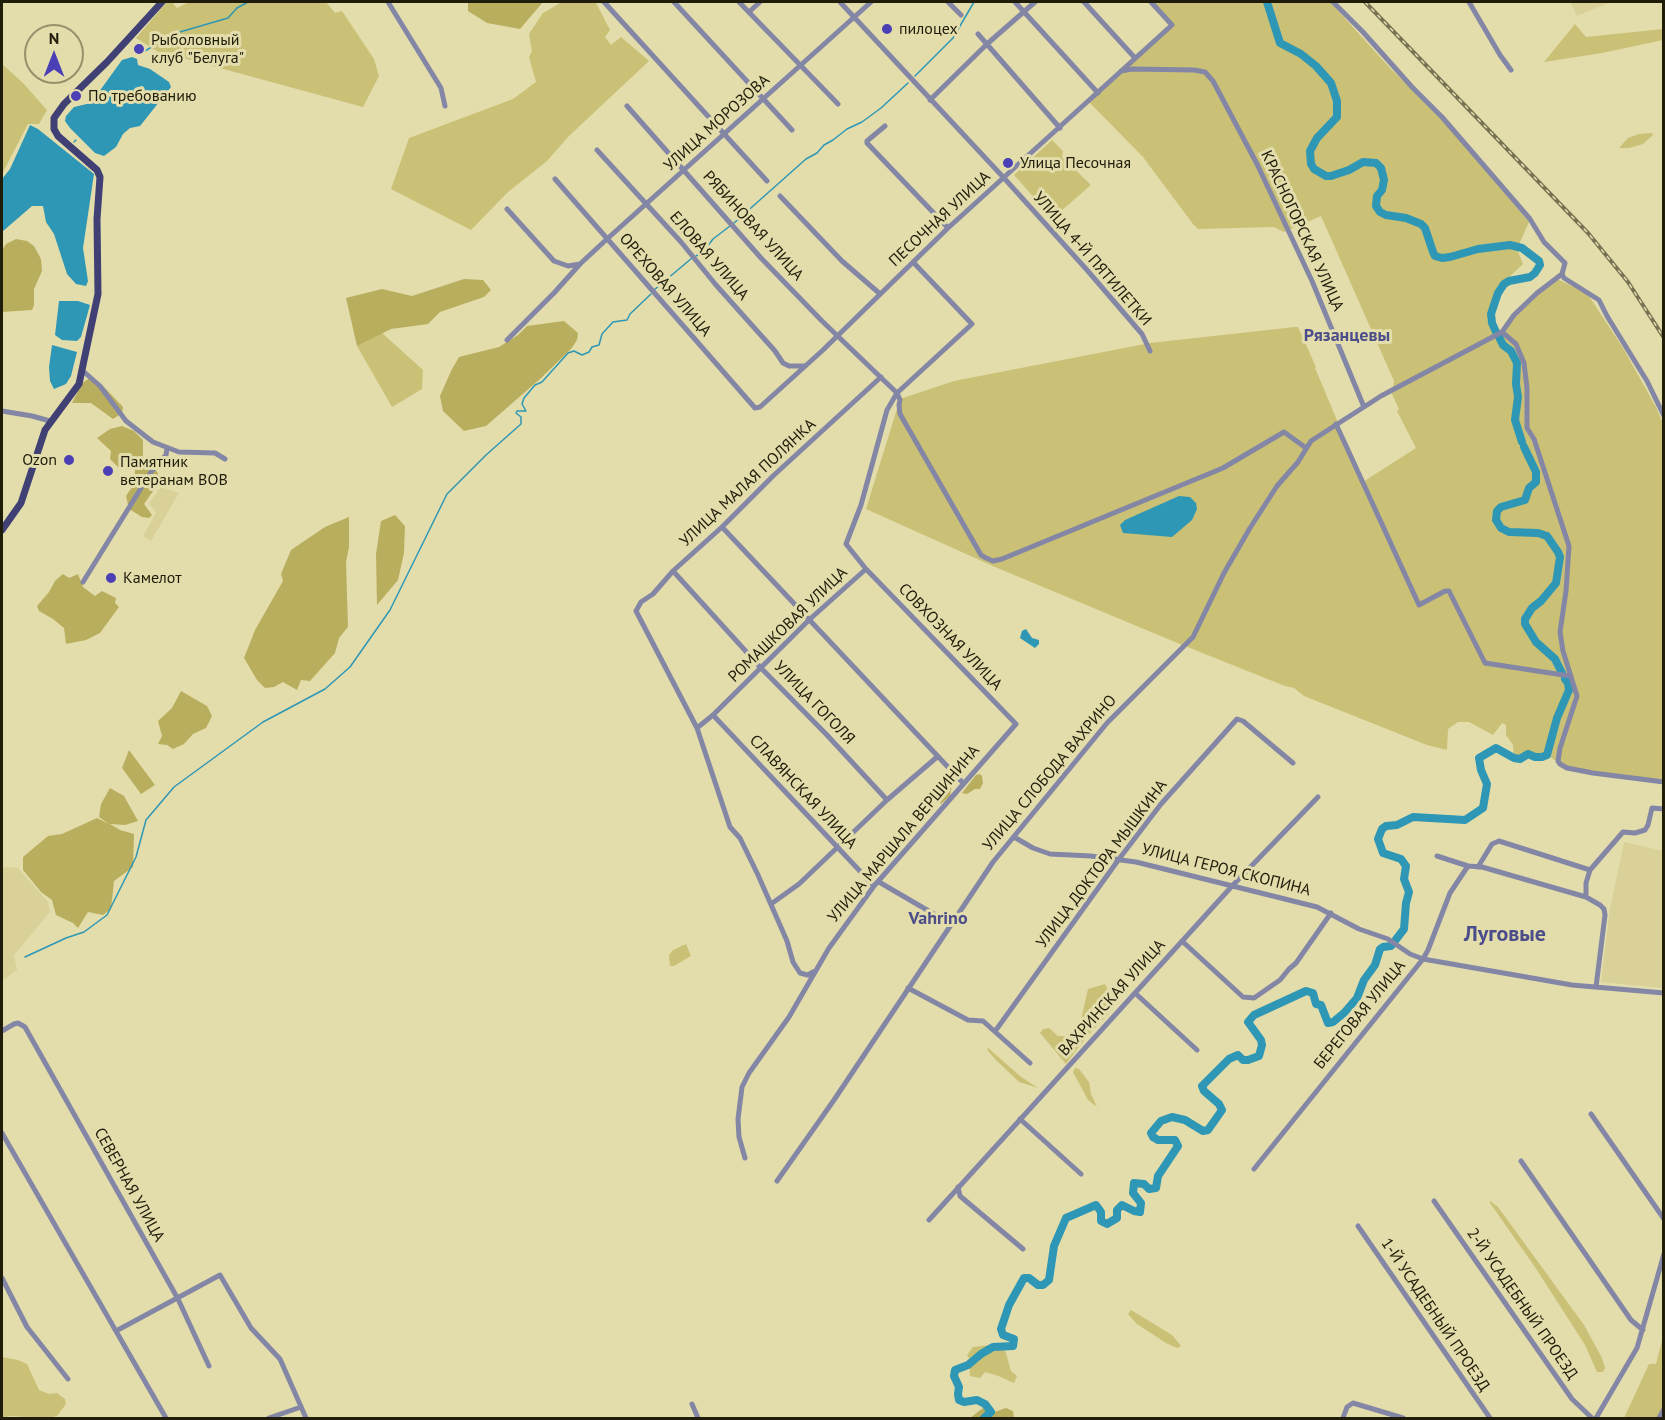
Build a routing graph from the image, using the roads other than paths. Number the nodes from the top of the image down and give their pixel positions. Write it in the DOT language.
graph roads {
  1 [pos="162,2"];
  2 [pos="388,2"];
  3 [pos="604,2"];
  4 [pos="674,2"];
  5 [pos="739,2"];
  6 [pos="760,2"];
  7 [pos="840,2"];
  8 [pos="871,2"];
  9 [pos="948,2"];
  10 [pos="1015,2"];
  11 [pos="1035,2"];
  12 [pos="1084,2"];
  13 [pos="1151,2"];
  14 [pos="1333,2"];
  15 [pos="1469,2"];
  16 [pos="749,12"];
  17 [pos="1024,12"];
  18 [pos="961,15"];
  19 [pos="854,17"];
  20 [pos="978,34"];
  21 [pos="987,44"];
  22 [pos="1135,58"];
  23 [pos="802,65"];
  24 [pos="1511,70"];
  25 [pos="1120,71"];
  26 [pos="1098,93"];
  27 [pos="764,99"];
  28 [pos="930,100"];
  29 [pos="838,104"];
  30 [pos="445,106"];
  31 [pos="627,106"];
  32 [pos="885,126"];
  33 [pos="1060,128"];
  34 [pos="792,130"];
  35 [pos="724,134"];
  36 [pos="597,150"];
  37 [pos="684,170"];
  38 [pos="1004,178"];
  39 [pos="555,179"];
  40 [pos="767,181"];
  41 [pos="780,196"];
  42 [pos="646,205"];
  43 [pos="507,209"];
  44 [pos="948,228"];
  45 [pos="607,239"];
  46 [pos="913,262"];
  47 [pos="580,264"];
  48 [pos="1562,274"];
  49 [pos="879,293"];
  50 [pos="838,335"];
  51 [pos="1498,335"];
  52 [pos="507,340"];
  53 [pos="1150,351"];
  54 [pos="805,366"];
  55 [pos="83,371"];
  56 [pos="881,377"];
  57 [pos="897,393"];
  58 [pos="1364,407"];
  59 [pos="755,408"];
  60 [pos="2,411"];
  61 [pos="1664,416"];
  62 [pos="50,422"];
  63 [pos="1336,424"];
  64 [pos="167,448"];
  65 [pos="1306,448"];
  66 [pos="225,459"];
  67 [pos="722,527"];
  68 [pos="2,530"];
  69 [pos="866,569"];
  70 [pos="673,572"];
  71 [pos="83,582"];
  72 [pos="810,619"];
  73 [pos="761,668"];
  74 [pos="1570,676"];
  75 [pos="713,715"];
  76 [pos="1016,724"];
  77 [pos="697,728"];
  78 [pos="937,757"];
  79 [pos="1293,764"];
  80 [pos="1664,782"];
  81 [pos="963,783"];
  82 [pos="1317,797"];
  83 [pos="887,800"];
  84 [pos="1664,809"];
  85 [pos="1014,837"];
  86 [pos="837,849"];
  87 [pos="1437,856"];
  88 [pos="1119,859"];
  89 [pos="1468,867"];
  90 [pos="1478,867"];
  91 [pos="1590,870"];
  92 [pos="877,884"];
  93 [pos="1233,885"];
  94 [pos="1586,897"];
  95 [pos="771,904"];
  96 [pos="1331,913"];
  97 [pos="951,924"];
  98 [pos="1182,940"];
  99 [pos="1423,959"];
  100 [pos="815,971"];
  101 [pos="1596,987"];
  102 [pos="908,988"];
  103 [pos="1135,993"];
  104 [pos="1664,993"];
  105 [pos="996,1030"];
  106 [pos="2,1031"];
  107 [pos="1197,1050"];
  108 [pos="1030,1063"];
  109 [pos="1591,1114"];
  110 [pos="1020,1119"];
  111 [pos="2,1133"];
  112 [pos="745,1158"];
  113 [pos="1521,1161"];
  114 [pos="1254,1168"];
  115 [pos="1082,1174"];
  116 [pos="777,1181"];
  117 [pos="958,1187"];
  118 [pos="1434,1202"];
  119 [pos="1664,1219"];
  120 [pos="929,1220"];
  121 [pos="1358,1226"];
  122 [pos="1023,1249"];
  123 [pos="1664,1254"];
  124 [pos="2,1278"];
  125 [pos="178,1299"];
  126 [pos="1643,1330"];
  127 [pos="116,1331"];
  128 [pos="209,1366"];
  129 [pos="68,1378"];
  130 [pos="692,1404"];
  131 [pos="301,1407"];
  132 [pos="1664,1409"];
  133 [pos="166,1419"];
  134 [pos="269,1419"];
  135 [pos="306,1419"];
  136 [pos="698,1419"];
  137 [pos="1343,1419"];
  138 [pos="1403,1419"];
  139 [pos="1490,1419"];
  140 [pos="1594,1419"];
  141 [pos="1659,1419"];
  1 -- 55 [label="main road"];
  2 -- 30 [label="street"];
  3 -- 35 [label="street"];
  4 -- 27 [label="street"];
  5 -- 16 [label="street"];
  6 -- 16 [label="street"];
  7 -- 19 [label="street, УЛИЦА 4-Й ПЯТИЛЕТКИ"];
  8 -- 19 [label="street, УЛИЦА МОРОЗОВА"];
  9 -- 18 [label="street"];
  10 -- 17 [label="street"];
  11 -- 17 [label="street"];
  12 -- 22 [label="street"];
  13 -- 22 [label="street, ПЕСОЧНАЯ УЛИЦА"];
  14 -- 48 [label="street"];
  15 -- 24 [label="street"];
  16 -- 23 [label="street"];
  17 -- 21 [label="street"];
  17 -- 26 [label="street"];
  19 -- 23 [label="street, УЛИЦА МОРОЗОВА"];
  19 -- 28 [label="street, УЛИЦА 4-Й ПЯТИЛЕТКИ"];
  20 -- 21 [label="street"];
  21 -- 28 [label="street"];
  21 -- 33 [label="street"];
  22 -- 25 [label="street, ПЕСОЧНАЯ УЛИЦА"];
  23 -- 27 [label="street, УЛИЦА МОРОЗОВА"];
  23 -- 29 [label="street"];
  25 -- 26 [label="street, ПЕСОЧНАЯ УЛИЦА"];
  25 -- 58 [label="street, КРАСНОГОРСКАЯ УЛИЦА"];
  26 -- 33 [label="street, ПЕСОЧНАЯ УЛИЦА"];
  27 -- 34 [label="street"];
  27 -- 35 [label="street, УЛИЦА МОРОЗОВА"];
  28 -- 38 [label="street, УЛИЦА 4-Й ПЯТИЛЕТКИ"];
  31 -- 37 [label="street, РЯБИНОВАЯ УЛИЦА"];
  32 -- 44 [label="street"];
  33 -- 38 [label="street, ПЕСОЧНАЯ УЛИЦА"];
  35 -- 37 [label="street, УЛИЦА МОРОЗОВА"];
  35 -- 40 [label="street"];
  36 -- 42 [label="street, ЕЛОВАЯ УЛИЦА"];
  37 -- 42 [label="street, УЛИЦА МОРОЗОВА"];
  37 -- 50 [label="street, РЯБИНОВАЯ УЛИЦА"];
  38 -- 44 [label="street, ПЕСОЧНАЯ УЛИЦА"];
  38 -- 53 [label="street, УЛИЦА 4-Й ПЯТИЛЕТКИ"];
  39 -- 45 [label="street, ОРЕХОВАЯ УЛИЦА"];
  41 -- 49 [label="street"];
  42 -- 45 [label="street, УЛИЦА МОРОЗОВА"];
  42 -- 54 [label="street, ЕЛОВАЯ УЛИЦА"];
  43 -- 47 [label="street"];
  44 -- 46 [label="street, ПЕСОЧНАЯ УЛИЦА"];
  45 -- 47 [label="street, УЛИЦА МОРОЗОВА"];
  45 -- 59 [label="street, ОРЕХОВАЯ УЛИЦА"];
  46 -- 49 [label="street, ПЕСОЧНАЯ УЛИЦА"];
  46 -- 57 [label="street, РОМАШКОВАЯ УЛИЦА"];
  47 -- 52 [label="street, УЛИЦА МОРОЗОВА"];
  48 -- 51 [label="street"];
  48 -- 61 [label="street"];
  49 -- 50 [label="street, ПЕСОЧНАЯ УЛИЦА"];
  50 -- 54 [label="street, ПЕСОЧНАЯ УЛИЦА"];
  50 -- 56 [label="street, РЯБИНОВАЯ УЛИЦА"];
  51 -- 58 [label="street, УЛИЦА СЛОБОДА ВАХРИНО"];
  51 -- 74 [label="street"];
  54 -- 59 [label="street, ПЕСОЧНАЯ УЛИЦА"];
  55 -- 62 [label="main road"];
  55 -- 64 [label="street"];
  56 -- 57 [label="street, РЯБИНОВАЯ УЛИЦА"];
  56 -- 67 [label="street, УЛИЦА МАЛАЯ ПОЛЯНКА"];
  57 -- 65 [label="street"];
  57 -- 69 [label="street, РОМАШКОВАЯ УЛИЦА"];
  58 -- 63 [label="street, УЛИЦА СЛОБОДА ВАХРИНО"];
  60 -- 62 [label="street"];
  62 -- 68 [label="main road"];
  63 -- 65 [label="street, УЛИЦА СЛОБОДА ВАХРИНО"];
  63 -- 74 [label="street"];
  64 -- 66 [label="street"];
  64 -- 71 [label="street"];
  65 -- 85 [label="street, УЛИЦА СЛОБОДА ВАХРИНО"];
  67 -- 70 [label="street, УЛИЦА МАЛАЯ ПОЛЯНКА"];
  67 -- 72 [label="street"];
  69 -- 72 [label="street, РОМАШКОВАЯ УЛИЦА"];
  69 -- 76 [label="street, СОВХОЗНАЯ УЛИЦА"];
  70 -- 73 [label="street, УЛИЦА ГОГОЛЯ"];
  70 -- 77 [label="street, УЛИЦА МАЛАЯ ПОЛЯНКА"];
  72 -- 73 [label="street, РОМАШКОВАЯ УЛИЦА"];
  72 -- 78 [label="street"];
  73 -- 75 [label="street, РОМАШКОВАЯ УЛИЦА"];
  73 -- 83 [label="street, УЛИЦА ГОГОЛЯ"];
  74 -- 80 [label="street"];
  75 -- 77 [label="street, РОМАШКОВАЯ УЛИЦА"];
  75 -- 86 [label="street, СЛАВЯНСКАЯ УЛИЦА"];
  76 -- 81 [label="street, УЛИЦА МАРШАЛА ВЕРШИНИНА"];
  77 -- 95 [label="street"];
  78 -- 81 [label="street"];
  78 -- 83 [label="street"];
  79 -- 88 [label="street, УЛИЦА ДОКТОРА МЫШКИНА"];
  81 -- 92 [label="street, УЛИЦА МАРШАЛА ВЕРШИНИНА"];
  82 -- 93 [label="street, ВАХРИНСКАЯ УЛИЦА"];
  83 -- 86 [label="street"];
  84 -- 91 [label="street"];
  85 -- 88 [label="street, УЛИЦА ГЕРОЯ СКОПИНА"];
  85 -- 97 [label="street, УЛИЦА СЛОБОДА ВАХРИНО"];
  86 -- 92 [label="street, СЛАВЯНСКАЯ УЛИЦА"];
  86 -- 95 [label="street"];
  87 -- 89 [label="street"];
  88 -- 93 [label="street, УЛИЦА ГЕРОЯ СКОПИНА"];
  88 -- 105 [label="street, УЛИЦА ДОКТОРА МЫШКИНА"];
  89 -- 90 [label="street"];
  89 -- 99 [label="street, БЕРЕГОВАЯ УЛИЦА"];
  90 -- 91 [label="street"];
  90 -- 94 [label="street"];
  91 -- 94 [label="street"];
  92 -- 97 [label="street, СЛАВЯНСКАЯ УЛИЦА"];
  92 -- 100 [label="street, УЛИЦА МАРШАЛА ВЕРШИНИНА"];
  93 -- 96 [label="street, УЛИЦА ГЕРОЯ СКОПИНА"];
  93 -- 98 [label="street, ВАХРИНСКАЯ УЛИЦА"];
  94 -- 101 [label="street"];
  95 -- 100 [label="street"];
  96 -- 98 [label="street"];
  96 -- 99 [label="street, УЛИЦА ГЕРОЯ СКОПИНА"];
  97 -- 102 [label="street, УЛИЦА СЛОБОДА ВАХРИНО"];
  98 -- 103 [label="street, ВАХРИНСКАЯ УЛИЦА"];
  99 -- 101 [label="street, УЛИЦА ГЕРОЯ СКОПИНА"];
  99 -- 114 [label="street, БЕРЕГОВАЯ УЛИЦА"];
  100 -- 112 [label="street, УЛИЦА МАРШАЛА ВЕРШИНИНА"];
  101 -- 104 [label="street, УЛИЦА ГЕРОЯ СКОПИНА"];
  102 -- 105 [label="street"];
  102 -- 116 [label="street, УЛИЦА СЛОБОДА ВАХРИНО"];
  103 -- 107 [label="street"];
  103 -- 110 [label="street, ВАХРИНСКАЯ УЛИЦА"];
  105 -- 108 [label="street"];
  106 -- 125 [label="street, СЕВЕРНАЯ УЛИЦА"];
  109 -- 119 [label="street"];
  110 -- 115 [label="street"];
  110 -- 117 [label="street, ВАХРИНСКАЯ УЛИЦА"];
  111 -- 127 [label="street"];
  113 -- 126 [label="street"];
  117 -- 120 [label="street, ВАХРИНСКАЯ УЛИЦА"];
  117 -- 122 [label="street"];
  118 -- 140 [label="street, 2-Й УСАДЕБНЫЙ ПРОЕЗД"];
  121 -- 139 [label="street, 1-Й УСАДЕБНЫЙ ПРОЕЗД"];
  123 -- 126 [label="street"];
  124 -- 129 [label="street"];
  125 -- 127 [label="street"];
  125 -- 128 [label="street, СЕВЕРНАЯ УЛИЦА"];
  125 -- 131 [label="street"];
  126 -- 140 [label="street"];
  127 -- 133 [label="street"];
  130 -- 136 [label="street"];
  131 -- 134 [label="street"];
  131 -- 135 [label="street"];
  132 -- 141 [label="street"];
  137 -- 138 [label="street"];
}
